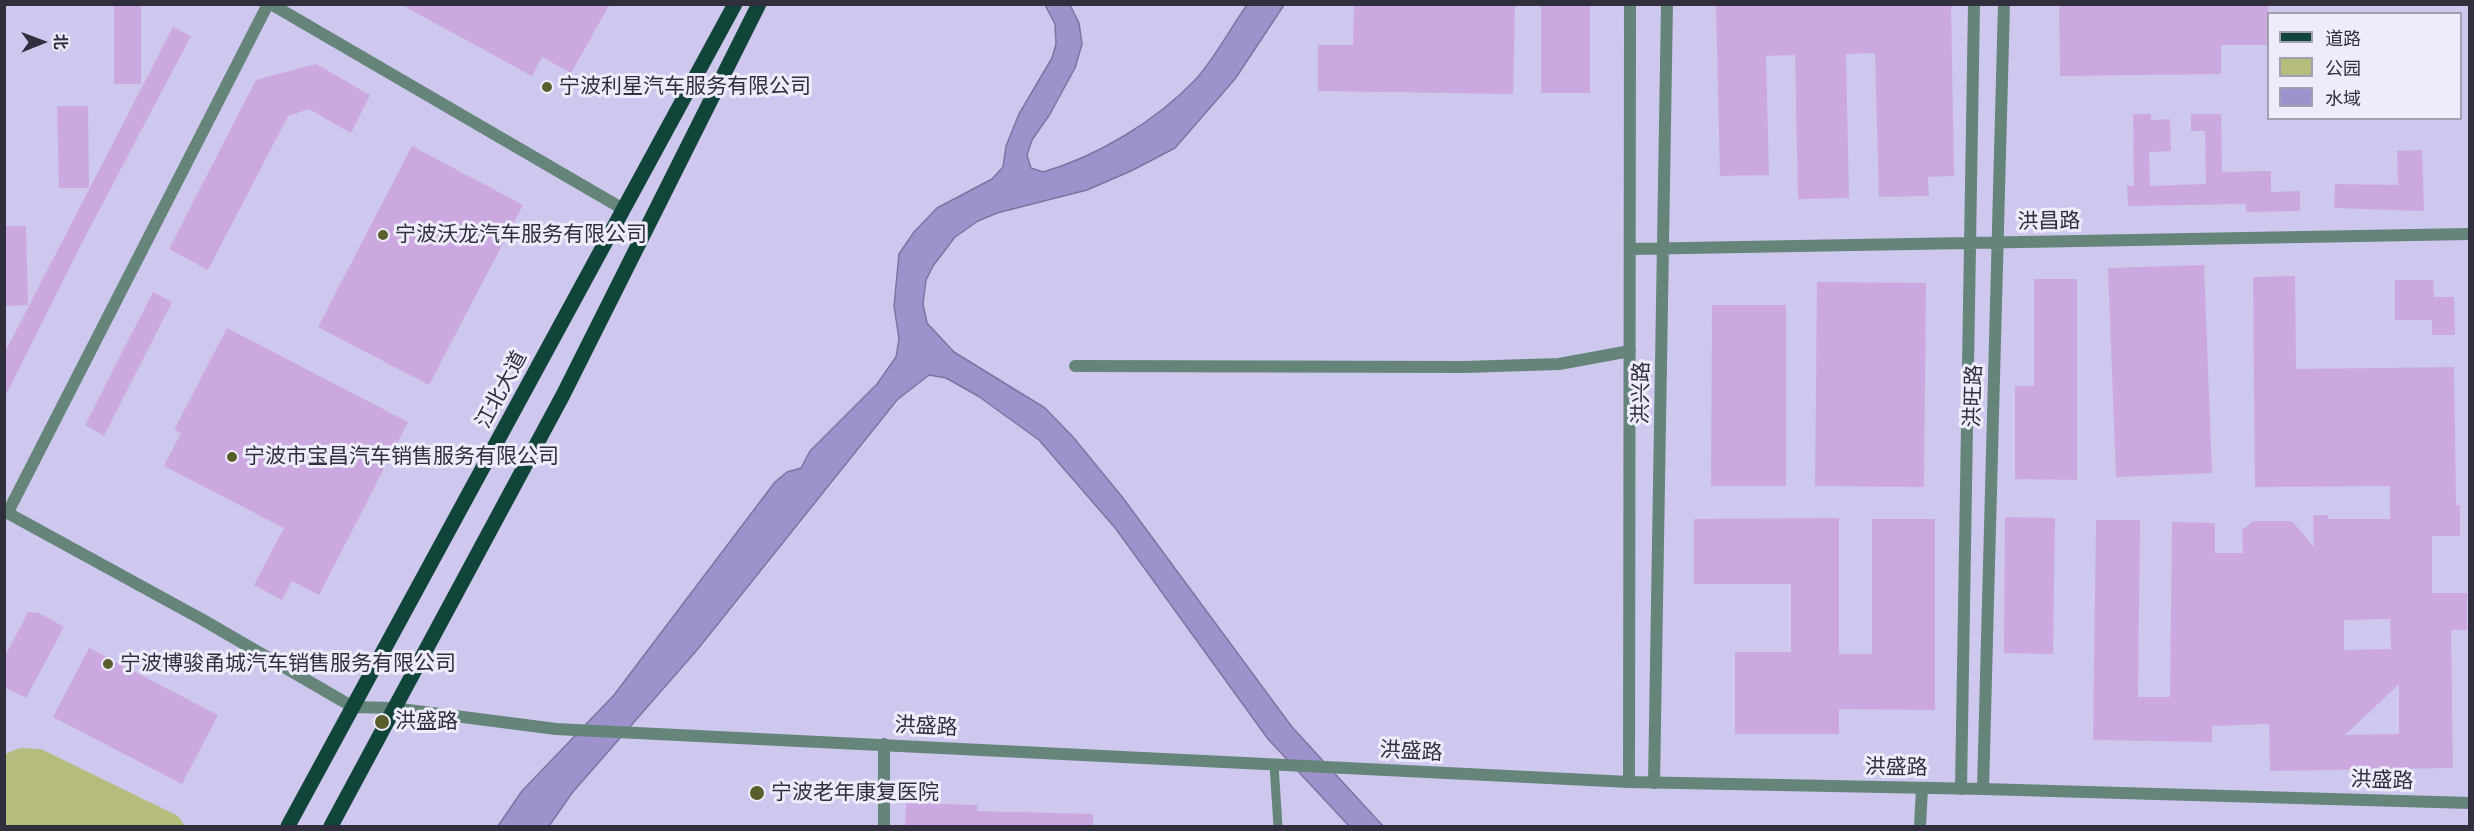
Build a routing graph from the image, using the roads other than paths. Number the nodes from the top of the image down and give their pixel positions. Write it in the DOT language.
graph roads {
  1 [pos="269,4"];
  2 [pos="735,4"];
  3 [pos="759,4"];
  4 [pos="1630,4"];
  5 [pos="1667,4"];
  6 [pos="1974,4"];
  7 [pos="2004,4"];
  8 [pos="623,209"];
  9 [pos="2469,234"];
  10 [pos="1970,243"];
  11 [pos="1998,243"];
  12 [pos="1664,248"];
  13 [pos="1630,249"];
  14 [pos="1630,351"];
  15 [pos="1075,366"];
  16 [pos="6,511"];
  17 [pos="353,707"];
  18 [pos="393,708"];
  19 [pos="884,744"];
  20 [pos="1274,765"];
  21 [pos="1629,782"];
  22 [pos="1654,783"];
  23 [pos="1922,788"];
  24 [pos="1961,789"];
  25 [pos="1983,789"];
  26 [pos="2469,803"];
  27 [pos="288,826"];
  28 [pos="331,826"];
  29 [pos="884,826"];
  30 [pos="1278,826"];
  31 [pos="1920,826"];
  1 -- 8 [label="street"];
  1 -- 16 [label="street"];
  2 -- 8 [label="main road, 江北大道"];
  3 -- 18 [label="main road"];
  4 -- 13 [label="street, 洪兴路"];
  5 -- 12 [label="street, 洪兴路"];
  6 -- 10 [label="street, 洪旺路"];
  7 -- 11 [label="street, 洪旺路"];
  8 -- 17 [label="main road, 江北大道"];
  9 -- 11 [label="street, 洪昌路"];
  10 -- 11 [label="street, 洪昌路"];
  10 -- 12 [label="street, 洪昌路"];
  10 -- 24 [label="street, 洪旺路"];
  11 -- 25 [label="street, 洪旺路"];
  12 -- 13 [label="street, 洪昌路"];
  12 -- 22 [label="street, 洪兴路"];
  13 -- 14 [label="street, 洪兴路"];
  14 -- 15 [label="street"];
  14 -- 21 [label="street, 洪兴路"];
  16 -- 17 [label="street"];
  17 -- 18 [label="street, 洪盛路"];
  17 -- 27 [label="main road, 江北大道"];
  18 -- 19 [label="street, 洪盛路"];
  18 -- 28 [label="main road"];
  19 -- 20 [label="street, 洪盛路"];
  19 -- 29 [label="street"];
  20 -- 21 [label="street, 洪盛路"];
  20 -- 30 [label="lane"];
  21 -- 22 [label="street, 洪盛路"];
  22 -- 23 [label="street, 洪盛路"];
  23 -- 24 [label="street, 洪盛路"];
  23 -- 31 [label="street"];
  24 -- 25 [label="street, 洪盛路"];
  25 -- 26 [label="street, 洪盛路"];
}
